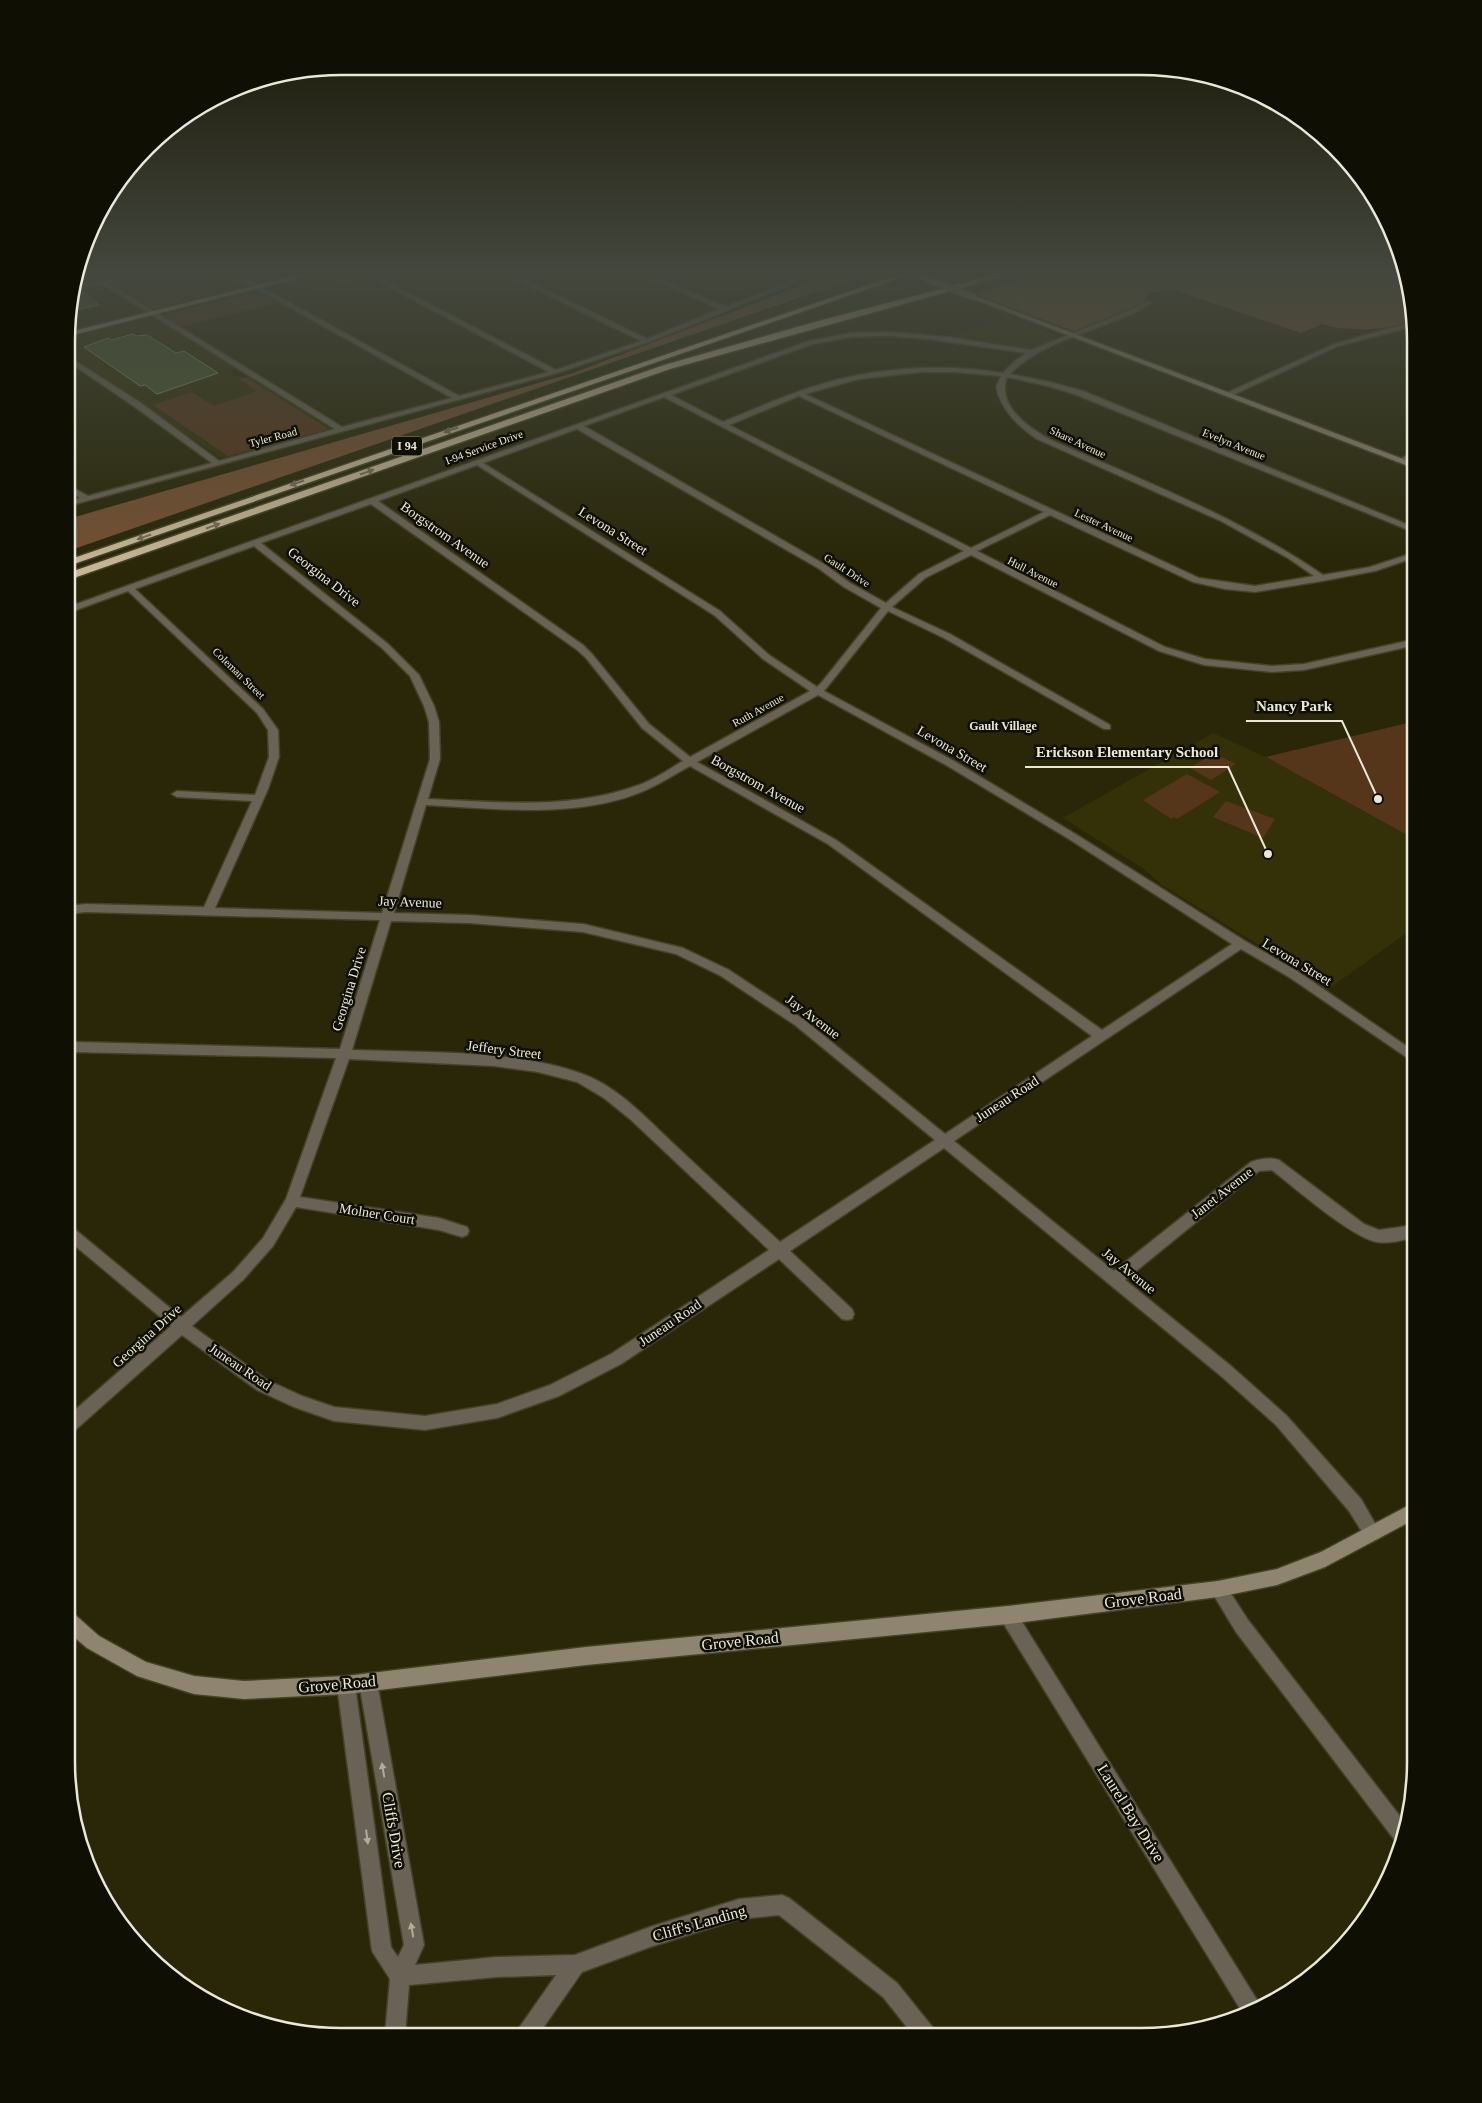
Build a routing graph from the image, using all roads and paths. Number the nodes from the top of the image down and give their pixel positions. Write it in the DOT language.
graph roads {
  1 [pos="86,371"];
  2 [pos="247,371"];
  3 [pos="408,371"];
  4 [pos="626,371"];
  5 [pos="656,371"];
  6 [pos="730,371"];
  7 [pos="910,371"];
  8 [pos="964,371"];
  9 [pos="1008,371"];
  10 [pos="1168,371"];
  11 [pos="1278,371"];
  12 [pos="555,372"];
  13 [pos="1005,375"];
  14 [pos="800,394"];
  15 [pos="1228,394"];
  16 [pos="665,395"];
  17 [pos="458,399"];
  18 [pos="722,425"];
  19 [pos="578,426"];
  20 [pos="342,430"];
  21 [pos="1407,457"];
  22 [pos="1400,461"];
  23 [pos="477,462"];
  24 [pos="217,463"];
  25 [pos="1407,464"];
  26 [pos="75,491"];
  27 [pos="86,498"];
  28 [pos="371,500"];
  29 [pos="75,502"];
  30 [pos="1049,512"];
  31 [pos="1407,527"];
  32 [pos="255,542"];
  33 [pos="970,552"];
  34 [pos="1407,557"];
  35 [pos="75,560"];
  36 [pos="75,574"];
  37 [pos="1322,578"];
  38 [pos="129,588"];
  39 [pos="75,607"];
  40 [pos="887,608"];
  41 [pos="1407,644"];
  42 [pos="818,690"];
  43 [pos="1107,727"];
  44 [pos="690,762"];
  45 [pos="177,794"];
  46 [pos="259,798"];
  47 [pos="423,802"];
  48 [pos="75,909"];
  49 [pos="208,911"];
  50 [pos="387,916"];
  51 [pos="1241,944"];
  52 [pos="1102,1037"];
  53 [pos="75,1049"];
  54 [pos="1407,1052"];
  55 [pos="343,1054"];
  56 [pos="944,1140"];
  57 [pos="292,1201"];
  58 [pos="462,1231"];
  59 [pos="1407,1233"];
  60 [pos="75,1238"];
  61 [pos="780,1249"];
  62 [pos="1115,1279"];
  63 [pos="847,1314"];
  64 [pos="181,1326"];
  65 [pos="75,1420"];
  66 [pos="1407,1514"];
  67 [pos="1372,1532"];
  68 [pos="1218,1589"];
  69 [pos="1008,1615"];
  70 [pos="75,1626"];
  71 [pos="368,1682"];
  72 [pos="346,1685"];
  73 [pos="1399,1829"];
  74 [pos="575,1965"];
  75 [pos="400,1976"];
  76 [pos="1250,2005"];
  77 [pos="396,2028"];
  78 [pos="531,2028"];
  79 [pos="921,2028"];
  1 -- 24 [label="street"];
  2 -- 20 [label="street"];
  3 -- 17 [label="street"];
  4 -- 35 [label="highway, I 94, one-way"];
  36 -- 5 [label="highway, I 94, one-way"];
  6 -- 16 [label="street, I-94 Service Drive"];
  7 -- 14 [label="street, Evelyn Avenue"];
  8 -- 13 [label="street, Evelyn Avenue"];
  9 -- 13 [label="street"];
  10 -- 15 [label="main road"];
  11 -- 15 [label="street"];
  12 -- 17 [label="street, Tyler Road"];
  13 -- 31 [label="street, Evelyn Avenue"];
  13 -- 37 [label="street, Share Avenue"];
  14 -- 18 [label="street, Evelyn Avenue"];
  14 -- 30 [label="street, Lester Avenue"];
  15 -- 22 [label="main road"];
  16 -- 18 [label="street, Hull Avenue"];
  16 -- 19 [label="street, I-94 Service Drive"];
  17 -- 20 [label="street, Tyler Road"];
  18 -- 33 [label="street, Hull Avenue"];
  19 -- 23 [label="street, I-94 Service Drive"];
  19 -- 40 [label="street, Gault Drive"];
  20 -- 24 [label="street, Tyler Road"];
  21 -- 22 [label="street"];
  22 -- 25 [label="main road"];
  23 -- 28 [label="street, I-94 Service Drive"];
  23 -- 42 [label="street, Levona Street"];
  24 -- 27 [label="street, Tyler Road"];
  26 -- 27 [label="street"];
  27 -- 29 [label="street, Tyler Road"];
  28 -- 32 [label="street, I-94 Service Drive"];
  28 -- 44 [label="street, Borgstrom Avenue"];
  30 -- 33 [label="street, Ruth Avenue"];
  30 -- 37 [label="street, Lester Avenue"];
  32 -- 38 [label="street, I-94 Service Drive"];
  32 -- 47 [label="street, Georgina Drive"];
  33 -- 40 [label="street, Ruth Avenue"];
  33 -- 41 [label="street, Hull Avenue"];
  34 -- 37 [label="street, Lester Avenue"];
  38 -- 39 [label="street, I-94 Service Drive"];
  38 -- 46 [label="street, Coleman Street"];
  40 -- 42 [label="street, Ruth Avenue"];
  40 -- 43 [label="street, Gault Drive"];
  42 -- 44 [label="street, Ruth Avenue"];
  42 -- 51 [label="street, Levona Street"];
  44 -- 47 [label="street, Ruth Avenue"];
  44 -- 52 [label="street, Borgstrom Avenue"];
  45 -- 46 [label="street"];
  46 -- 49 [label="street, Coleman Street"];
  47 -- 50 [label="street, Georgina Drive"];
  48 -- 49 [label="street, Jay Avenue"];
  49 -- 50 [label="street, Jay Avenue"];
  50 -- 55 [label="street, Georgina Drive"];
  50 -- 56 [label="street, Jay Avenue"];
  51 -- 52 [label="street, Juneau Road"];
  51 -- 54 [label="street, Levona Street"];
  52 -- 56 [label="street, Juneau Road"];
  53 -- 55 [label="street, Jeffery Street"];
  55 -- 57 [label="street, Georgina Drive"];
  55 -- 61 [label="street, Jeffery Street"];
  56 -- 61 [label="street, Juneau Road"];
  56 -- 62 [label="street, Jay Avenue"];
  57 -- 58 [label="street, Molner Court"];
  57 -- 64 [label="street, Georgina Drive"];
  59 -- 62 [label="street, Janet Avenue"];
  60 -- 64 [label="street, Juneau Road"];
  61 -- 63 [label="street, Jeffery Street"];
  61 -- 64 [label="street, Juneau Road"];
  62 -- 67 [label="street, Jay Avenue"];
  64 -- 65 [label="street, Georgina Drive"];
  66 -- 67 [label="main road, Grove Road"];
  67 -- 68 [label="main road, Grove Road"];
  68 -- 69 [label="main road, Grove Road"];
  68 -- 73 [label="street"];
  69 -- 71 [label="main road, Grove Road"];
  69 -- 76 [label="street, Laurel Bay Drive"];
  70 -- 72 [label="main road, Grove Road"];
  71 -- 72 [label="main road, Grove Road"];
  75 -- 71 [label="street, Cliffs Drive, one-way"];
  72 -- 75 [label="street, Cliffs Drive, one-way"];
  74 -- 75 [label="street, Cliff's Landing"];
  74 -- 78 [label="street"];
  74 -- 79 [label="street, Cliff's Landing"];
  75 -- 77 [label="street, Cliffs Drive"];
}
